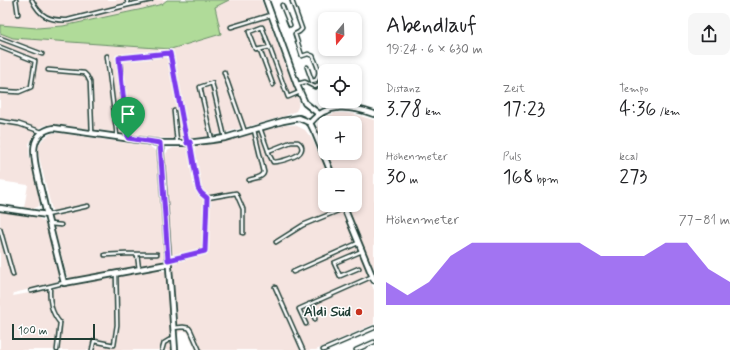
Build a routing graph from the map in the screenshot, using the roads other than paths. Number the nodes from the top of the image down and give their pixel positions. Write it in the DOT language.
graph roads {
  1 [pos="16,0"];
  2 [pos="32,0"];
  3 [pos="127,0"];
  4 [pos="151,0"];
  5 [pos="266,0"];
  6 [pos="292,1"];
  7 [pos="128,5"];
  8 [pos="282,5"];
  9 [pos="18,14"];
  10 [pos="271,14"];
  11 [pos="290,25"];
  12 [pos="231,27"];
  13 [pos="0,38"];
  14 [pos="0,47"];
  15 [pos="270,47"];
  16 [pos="260,50"];
  17 [pos="42,54"];
  18 [pos="107,56"];
  19 [pos="307,67"];
  20 [pos="48,70"];
  21 [pos="224,72"];
  22 [pos="312,81"];
  23 [pos="305,82"];
  24 [pos="272,85"];
  25 [pos="296,85"];
  26 [pos="318,85"];
  27 [pos="0,91"];
  28 [pos="300,92"];
  29 [pos="174,111"];
  30 [pos="319,114"];
  31 [pos="374,114"];
  32 [pos="0,121"];
  33 [pos="310,123"];
  34 [pos="260,128"];
  35 [pos="254,129"];
  36 [pos="42,132"];
  37 [pos="245,132"];
  38 [pos="92,133"];
  39 [pos="117,136"];
  40 [pos="128,138"];
  41 [pos="225,138"];
  42 [pos="212,140"];
  43 [pos="160,143"];
  44 [pos="177,143"];
  45 [pos="189,143"];
  46 [pos="268,151"];
  47 [pos="329,168"];
  48 [pos="249,180"];
  49 [pos="207,198"];
  50 [pos="88,206"];
  51 [pos="0,208"];
  52 [pos="333,212"];
  53 [pos="346,212"];
  54 [pos="47,215"];
  55 [pos="50,224"];
  56 [pos="61,225"];
  57 [pos="0,229"];
  58 [pos="243,233"];
  59 [pos="276,242"];
  60 [pos="359,243"];
  61 [pos="362,251"];
  62 [pos="137,254"];
  63 [pos="157,254"];
  64 [pos="105,255"];
  65 [pos="168,262"];
  66 [pos="359,268"];
  67 [pos="139,269"];
  68 [pos="293,272"];
  69 [pos="116,273"];
  70 [pos="13,275"];
  71 [pos="373,278"];
  72 [pos="64,283"];
  73 [pos="50,287"];
  74 [pos="275,287"];
  75 [pos="31,292"];
  76 [pos="309,304"];
  77 [pos="315,319"];
  78 [pos="306,324"];
  79 [pos="173,328"];
  80 [pos="374,328"];
  81 [pos="174,338"];
  82 [pos="374,342"];
  83 [pos="199,349"];
  84 [pos="57,350"];
  85 [pos="92,350"];
  86 [pos="162,350"];
  87 [pos="175,350"];
  88 [pos="303,350"];
  89 [pos="323,350"];
  90 [pos="356,350"];
  1 -- 9 [label="lane"];
  2 -- 7 [label="lane"];
  3 -- 7 [label="lane"];
  4 -- 7 [label="lane"];
  5 -- 10 [label="street"];
  6 -- 22 [label="lane"];
  8 -- 11 [label="lane"];
  10 -- 12 [label="lane"];
  10 -- 25 [label="street"];
  13 -- 17 [label="lane"];
  14 -- 27 [label="lane"];
  15 -- 16 [label="lane"];
  15 -- 16 [label="lane"];
  15 -- 28 [label="lane"];
  16 -- 24 [label="lane"];
  18 -- 39 [label="lane"];
  19 -- 22 [label="lane"];
  20 -- 38 [label="lane"];
  21 -- 37 [label="lane"];
  22 -- 23 [label="lane"];
  23 -- 25 [label="lane"];
  23 -- 26 [label="lane"];
  25 -- 28 [label="street"];
  28 -- 30 [label="street"];
  29 -- 44 [label="lane"];
  30 -- 31 [label="street"];
  30 -- 33 [label="street"];
  32 -- 36 [label="lane"];
  33 -- 34 [label="street"];
  33 -- 47 [label="street"];
  34 -- 35 [label="street"];
  34 -- 46 [label="lane"];
  35 -- 37 [label="street"];
  35 -- 48 [label="lane"];
  36 -- 38 [label="street"];
  36 -- 54 [label="street"];
  37 -- 41 [label="street"];
  38 -- 39 [label="street"];
  39 -- 40 [label="street"];
  40 -- 43 [label="street"];
  40 -- 45 [label="lane"];
  41 -- 42 [label="street"];
  41 -- 42 [label="lane"];
  42 -- 45 [label="street"];
  43 -- 44 [label="street"];
  43 -- 65 [label="street"];
  44 -- 45 [label="street"];
  45 -- 49 [label="lane"];
  46 -- 46 [label="lane"];
  49 -- 58 [label="lane"];
  49 -- 65 [label="lane"];
  50 -- 54 [label="lane"];
  51 -- 54 [label="street"];
  52 -- 59 [label="lane"];
  53 -- 60 [label="street"];
  54 -- 55 [label="street"];
  55 -- 56 [label="lane"];
  55 -- 72 [label="street"];
  57 -- 70 [label="lane"];
  60 -- 61 [label="street"];
  60 -- 68 [label="lane"];
  61 -- 66 [label="lane"];
  61 -- 71 [label="street"];
  62 -- 63 [label="lane"];
  62 -- 64 [label="lane"];
  62 -- 67 [label="lane"];
  65 -- 67 [label="street"];
  65 -- 79 [label="street"];
  67 -- 69 [label="street"];
  69 -- 72 [label="street"];
  69 -- 85 [label="lane"];
  71 -- 76 [label="lane"];
  72 -- 73 [label="lane"];
  73 -- 75 [label="lane"];
  73 -- 84 [label="lane"];
  74 -- 88 [label="lane"];
  76 -- 77 [label="lane"];
  76 -- 78 [label="lane"];
  79 -- 81 [label="street"];
  79 -- 83 [label="lane"];
  80 -- 89 [label="lane"];
  81 -- 86 [label="lane"];
  81 -- 87 [label="street"];
  82 -- 90 [label="lane"];
}
